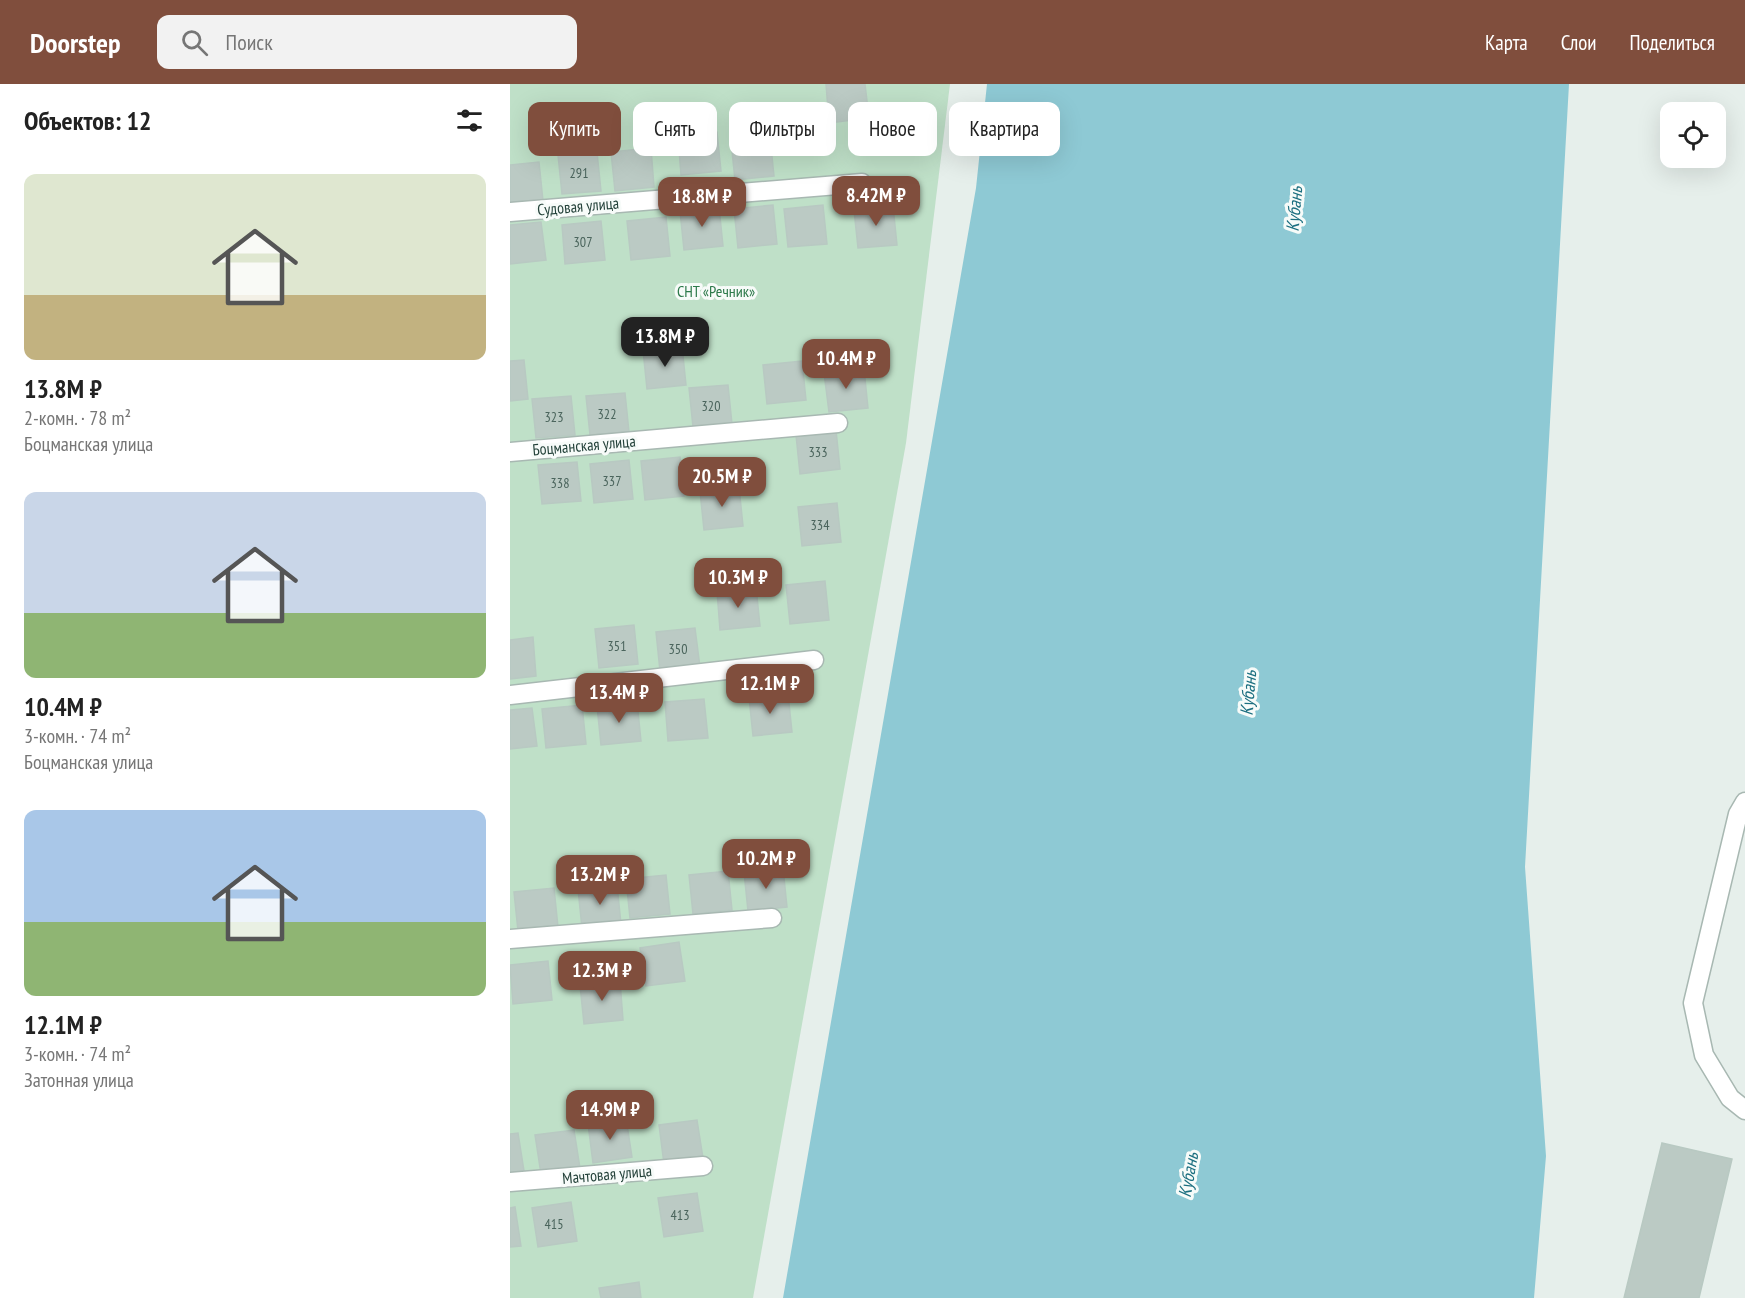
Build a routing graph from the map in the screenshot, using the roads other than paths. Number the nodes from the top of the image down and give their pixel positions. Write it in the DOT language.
graph roads {
  1 [pos="862,183"];
  2 [pos="510,212"];
  3 [pos="837,423"];
  4 [pos="510,452"];
  5 [pos="814,660"];
  6 [pos="510,695"];
  7 [pos="1745,802"];
  8 [pos="772,918"];
  9 [pos="510,939"];
  10 [pos="1745,1110"];
  11 [pos="703,1166"];
  12 [pos="510,1182"];
  1 -- 2 [label="street, Судовая улица"];
  3 -- 4 [label="street, Боцманская улица"];
  5 -- 6 [label="street"];
  7 -- 10 [label="street"];
  8 -- 9 [label="street"];
  11 -- 12 [label="street, Мачтовая улица"];
}
